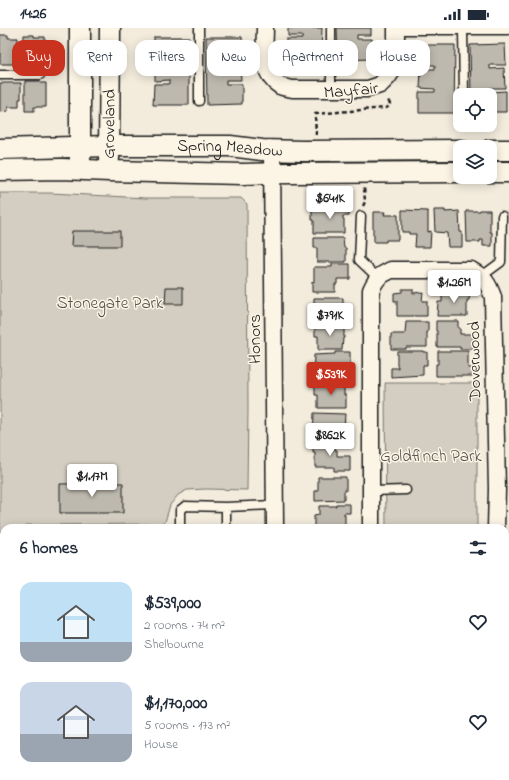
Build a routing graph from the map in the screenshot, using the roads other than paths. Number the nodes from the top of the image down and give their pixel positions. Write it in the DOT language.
graph roads {
  1 [pos="80,28"];
  2 [pos="110,28"];
  3 [pos="199,28"];
  4 [pos="265,28"];
  5 [pos="331,28"];
  6 [pos="396,29"];
  7 [pos="463,30"];
  8 [pos="508,30"];
  9 [pos="0,75"];
  10 [pos="12,75"];
  11 [pos="464,88"];
  12 [pos="331,89"];
  13 [pos="199,101"];
  14 [pos="109,146"];
  15 [pos="80,147"];
  16 [pos="0,148"];
  17 [pos="272,150"];
  18 [pos="453,150"];
  19 [pos="497,150"];
  20 [pos="509,150"];
  21 [pos="0,170"];
  22 [pos="80,170"];
  23 [pos="109,171"];
  24 [pos="453,172"];
  25 [pos="497,172"];
  26 [pos="509,172"];
  27 [pos="273,173"];
  28 [pos="361,216"];
  29 [pos="502,216"];
  30 [pos="380,276"];
  31 [pos="482,276"];
  32 [pos="503,489"];
  33 [pos="406,490"];
  34 [pos="371,491"];
  35 [pos="275,505"];
  36 [pos="226,507"];
  37 [pos="180,524"];
  38 [pos="226,524"];
  39 [pos="275,524"];
  40 [pos="371,524"];
  41 [pos="497,524"];
  1 -- 15 [label="street, Groveland"];
  2 -- 14 [label="street, Groveland"];
  3 -- 13 [label="lane"];
  4 -- 12 [label="street"];
  5 -- 12 [label="lane"];
  6 -- 7 [label="lane"];
  6 -- 12 [label="street, Mayfair"];
  7 -- 8 [label="lane"];
  7 -- 11 [label="lane"];
  9 -- 10 [label="lane"];
  14 -- 15 [label="street, Spring Meadow"];
  14 -- 17 [label="street, Spring Meadow"];
  14 -- 23 [label="street, Groveland"];
  15 -- 16 [label="street, Spring Meadow"];
  15 -- 22 [label="street, Groveland"];
  17 -- 18 [label="street, Spring Meadow"];
  17 -- 27 [label="street, Honors"];
  19 -- 20 [label="street"];
  21 -- 22 [label="street, Spring Meadow"];
  22 -- 23 [label="street, Spring Meadow"];
  23 -- 27 [label="street, Spring Meadow"];
  24 -- 27 [label="street, Spring Meadow"];
  25 -- 26 [label="street"];
  27 -- 35 [label="street, Honors"];
  28 -- 30 [label="lane"];
  29 -- 31 [label="lane"];
  30 -- 31 [label="street"];
  30 -- 34 [label="street"];
  31 -- 32 [label="street, Doverwood"];
  32 -- 41 [label="street, Doverwood"];
  33 -- 34 [label="lane"];
  34 -- 40 [label="street"];
  35 -- 36 [label="lane"];
  35 -- 39 [label="street, Honors"];
  36 -- 37 [label="lane"];
  36 -- 38 [label="lane"];
}
